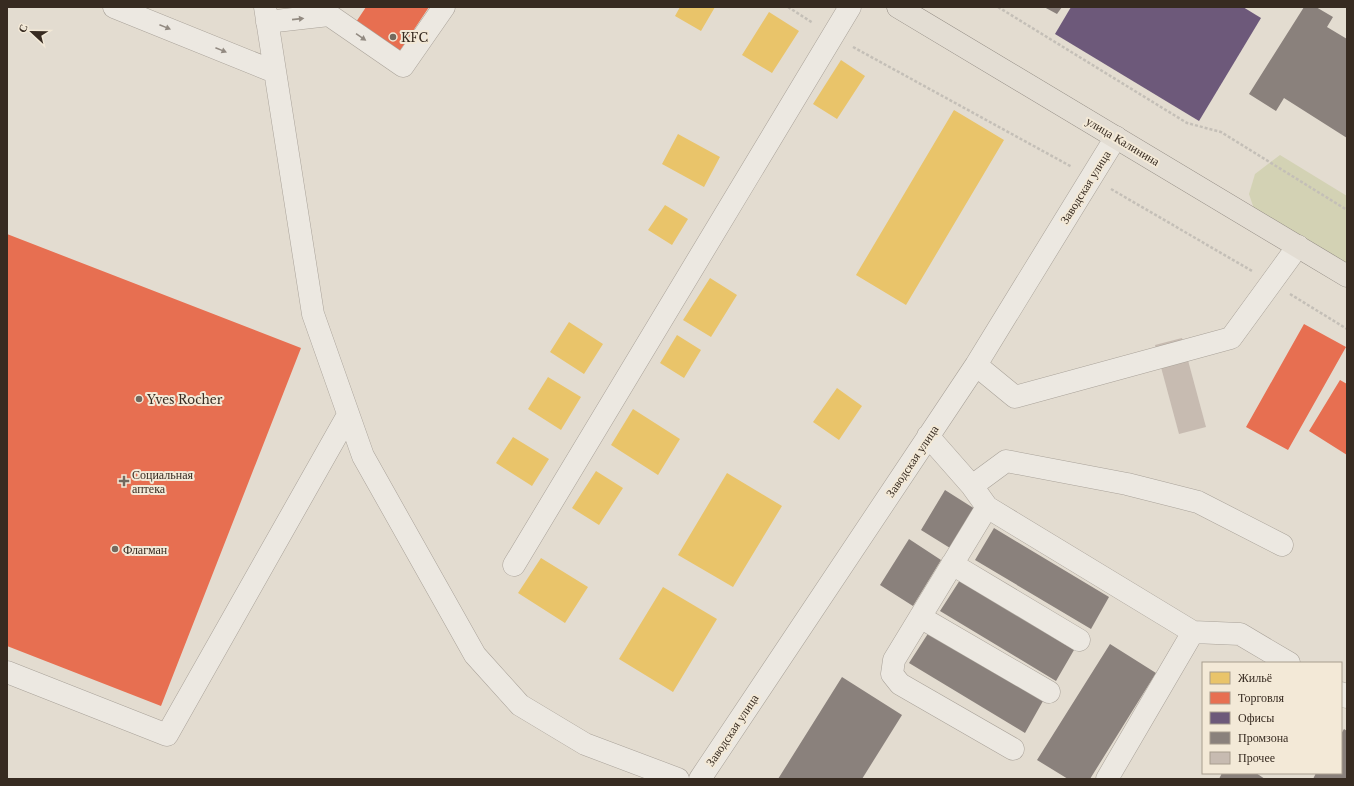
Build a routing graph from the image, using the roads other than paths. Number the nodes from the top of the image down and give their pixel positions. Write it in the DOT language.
graph roads {
  1 [pos="114,7"];
  2 [pos="444,7"];
  3 [pos="850,7"];
  4 [pos="898,7"];
  5 [pos="332,11"];
  6 [pos="266,15"];
  7 [pos="275,72"];
  8 [pos="1116,137"];
  9 [pos="1298,246"];
  10 [pos="1347,276"];
  11 [pos="976,365"];
  12 [pos="348,415"];
  13 [pos="928,436"];
  14 [pos="972,486"];
  15 [pos="987,507"];
  16 [pos="1282,545"];
  17 [pos="952,564"];
  18 [pos="514,565"];
  19 [pos="920,616"];
  20 [pos="1193,632"];
  21 [pos="1079,640"];
  22 [pos="1287,662"];
  23 [pos="7,672"];
  24 [pos="1049,692"];
  25 [pos="1013,749"];
  26 [pos="678,779"];
  27 [pos="700,779"];
  28 [pos="1107,779"];
  1 -- 7 [label="street, one-way"];
  5 -- 2 [label="street, one-way"];
  3 -- 18 [label="street"];
  4 -- 8 [label="main road, улица Калинина"];
  6 -- 5 [label="street, one-way"];
  6 -- 7 [label="street"];
  7 -- 12 [label="street"];
  8 -- 9 [label="main road, улица Калинина"];
  8 -- 11 [label="street, Заводская улица"];
  9 -- 10 [label="main road, улица Калинина"];
  9 -- 11 [label="street"];
  11 -- 13 [label="street, Заводская улица"];
  12 -- 23 [label="street"];
  12 -- 26 [label="street"];
  13 -- 14 [label="street"];
  13 -- 27 [label="street, Заводская улица"];
  14 -- 15 [label="street"];
  14 -- 16 [label="street"];
  15 -- 17 [label="street"];
  15 -- 20 [label="street"];
  17 -- 19 [label="street"];
  17 -- 21 [label="street"];
  19 -- 24 [label="street"];
  19 -- 25 [label="street"];
  20 -- 22 [label="street"];
  20 -- 28 [label="street"];
}
